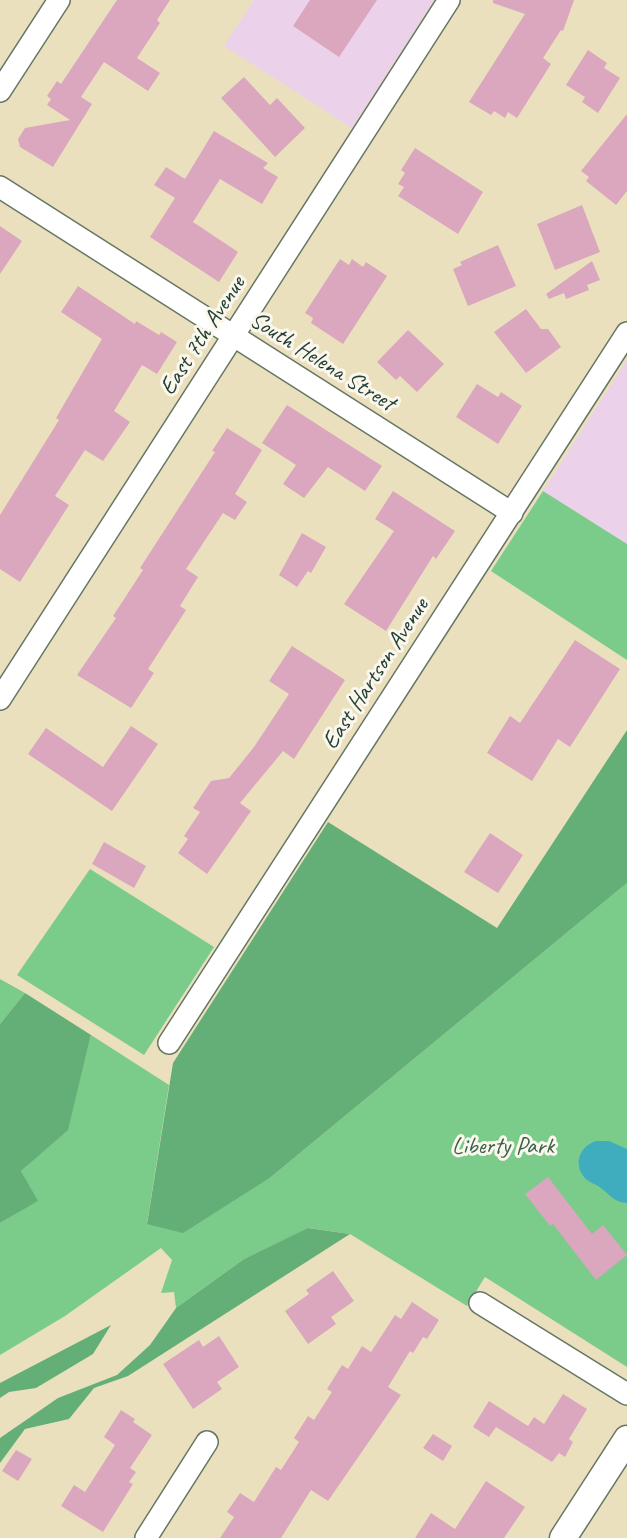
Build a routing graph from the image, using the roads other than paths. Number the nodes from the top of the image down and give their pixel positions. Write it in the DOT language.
graph roads {
  1 [pos="59,0"];
  2 [pos="449,0"];
  3 [pos="0,91"];
  4 [pos="0,187"];
  5 [pos="627,333"];
  6 [pos="233,337"];
  7 [pos="512,513"];
  8 [pos="0,699"];
  9 [pos="169,1043"];
  10 [pos="480,1303"];
  11 [pos="627,1394"];
  12 [pos="627,1439"];
  13 [pos="207,1442"];
  14 [pos="146,1538"];
  15 [pos="563,1538"];
  1 -- 3 [label="street"];
  2 -- 6 [label="street, East 7th Avenue"];
  4 -- 6 [label="street, South Helena Street"];
  5 -- 7 [label="street, East Hartson Avenue"];
  6 -- 7 [label="street, South Helena Street"];
  6 -- 8 [label="street, East 7th Avenue"];
  7 -- 9 [label="street, East Hartson Avenue"];
  10 -- 11 [label="street"];
  12 -- 15 [label="street"];
  13 -- 14 [label="street"];
}
